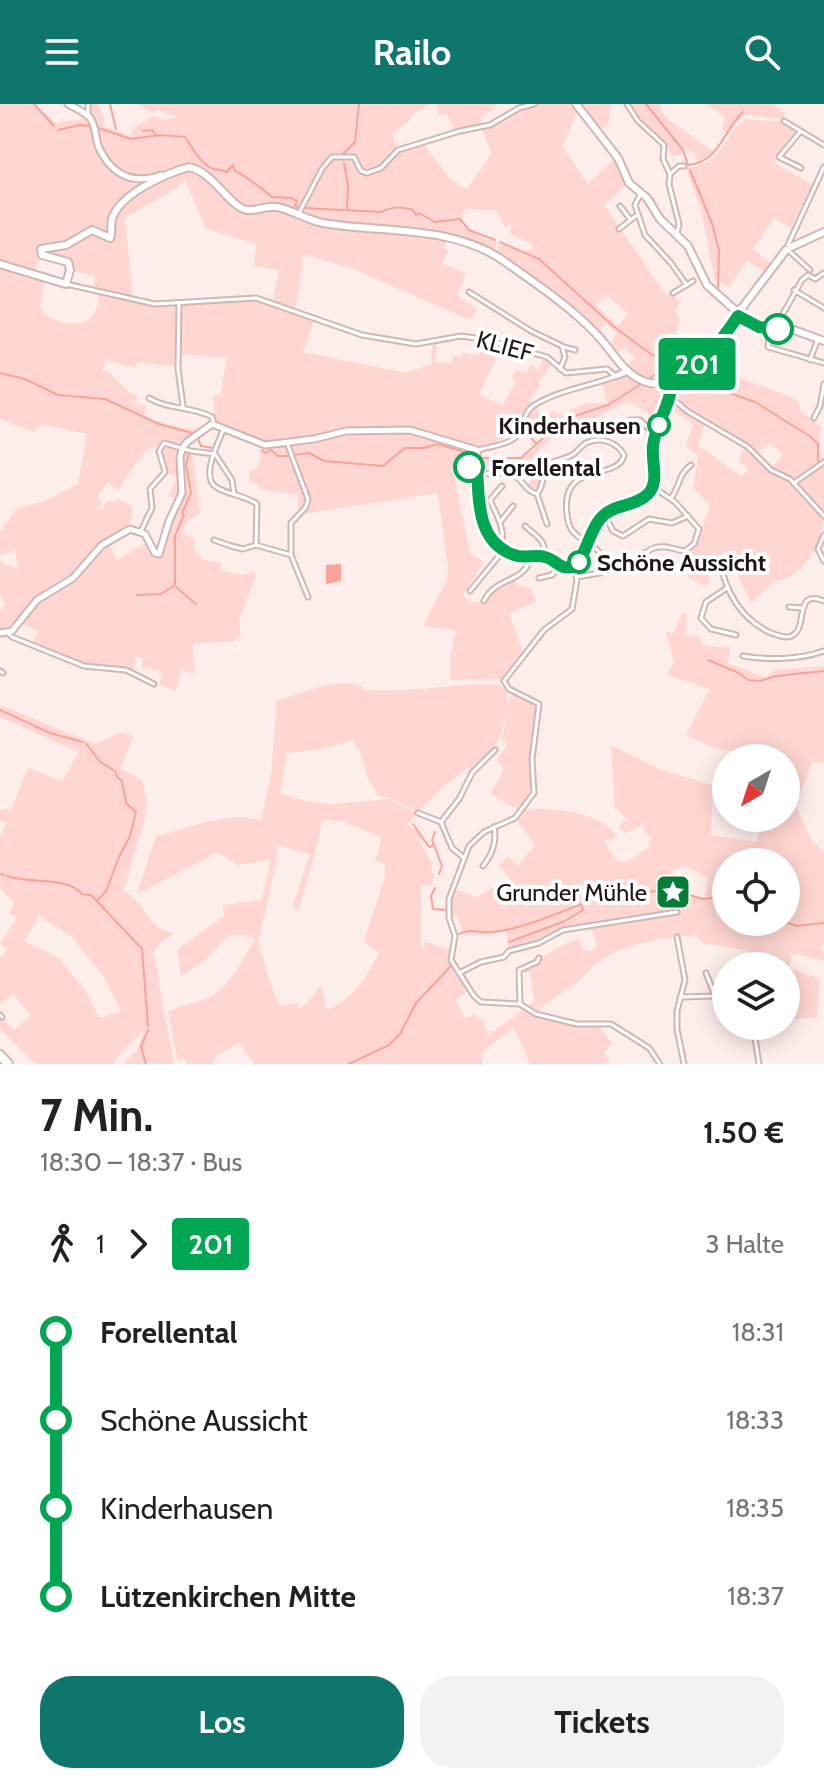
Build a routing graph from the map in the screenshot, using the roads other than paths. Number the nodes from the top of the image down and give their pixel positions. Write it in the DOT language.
graph roads {
  1 [pos="68,104"];
  2 [pos="88,104"];
  3 [pos="531,104"];
  4 [pos="576,104"];
  5 [pos="627,104"];
  6 [pos="88,115"];
  7 [pos="784,121"];
  8 [pos="800,132"];
  9 [pos="824,145"];
  10 [pos="684,166"];
  11 [pos="824,167"];
  12 [pos="801,168"];
  13 [pos="173,174"];
  14 [pos="670,174"];
  15 [pos="639,196"];
  16 [pos="620,206"];
  17 [pos="637,215"];
  18 [pos="298,217"];
  19 [pos="631,220"];
  20 [pos="619,229"];
  21 [pos="824,232"];
  22 [pos="677,234"];
  23 [pos="789,248"];
  24 [pos="0,264"];
  25 [pos="810,270"];
  26 [pos="824,273"];
  27 [pos="693,281"];
  28 [pos="66,284"];
  29 [pos="686,284"];
  30 [pos="794,290"];
  31 [pos="469,292"];
  32 [pos="673,293"];
  33 [pos="179,303"];
  34 [pos="824,308"];
  35 [pos="740,313"];
  36 [pos="773,328"];
  37 [pos="821,340"];
  38 [pos="563,347"];
  39 [pos="575,350"];
  40 [pos="810,360"];
  41 [pos="824,363"];
  42 [pos="560,369"];
  43 [pos="628,371"];
  44 [pos="616,376"];
  45 [pos="672,382"];
  46 [pos="824,384"];
  47 [pos="670,396"];
  48 [pos="149,398"];
  49 [pos="183,406"];
  50 [pos="814,418"];
  51 [pos="630,420"];
  52 [pos="214,424"];
  53 [pos="224,428"];
  54 [pos="655,435"];
  55 [pos="287,443"];
  56 [pos="182,449"];
  57 [pos="477,450"];
  58 [pos="215,454"];
  59 [pos="823,463"];
  60 [pos="691,465"];
  61 [pos="478,473"];
  62 [pos="794,483"];
  63 [pos="502,486"];
  64 [pos="653,487"];
  65 [pos="234,494"];
  66 [pos="537,494"];
  67 [pos="671,498"];
  68 [pos="513,506"];
  69 [pos="604,514"];
  70 [pos="688,516"];
  71 [pos="824,516"];
  72 [pos="501,521"];
  73 [pos="547,524"];
  74 [pos="525,526"];
  75 [pos="141,531"];
  76 [pos="824,535"];
  77 [pos="214,540"];
  78 [pos="587,542"];
  79 [pos="256,545"];
  80 [pos="502,549"];
  81 [pos="291,555"];
  82 [pos="531,557"];
  83 [pos="544,557"];
  84 [pos="824,561"];
  85 [pos="720,562"];
  86 [pos="559,566"];
  87 [pos="573,567"];
  88 [pos="600,573"];
  89 [pos="577,577"];
  90 [pos="539,578"];
  91 [pos="727,588"];
  92 [pos="470,591"];
  93 [pos="308,597"];
  94 [pos="484,601"];
  95 [pos="824,601"];
  96 [pos="789,607"];
  97 [pos="802,608"];
  98 [pos="0,633"];
  99 [pos="8,633"];
  100 [pos="736,635"];
  101 [pos="824,651"];
  102 [pos="743,656"];
  103 [pos="154,684"];
  104 [pos="495,750"];
  105 [pos="418,813"];
  106 [pos="441,822"];
  107 [pos="494,827"];
  108 [pos="464,858"];
  109 [pos="483,866"];
  110 [pos="677,912"];
  111 [pos="677,937"];
  112 [pos="539,958"];
  113 [pos="459,973"];
  114 [pos="706,973"];
  115 [pos="680,997"];
  116 [pos="520,1004"];
  117 [pos="755,1040"];
  118 [pos="0,1055"];
  119 [pos="8,1064"];
  120 [pos="660,1064"];
  121 [pos="684,1064"];
  122 [pos="759,1064"];
  1 -- 6 [label="street"];
  2 -- 6 [label="street"];
  3 -- 18 [label="street"];
  4 -- 15 [label="main road"];
  5 -- 14 [label="street"];
  6 -- 13 [label="street"];
  7 -- 8 [label="street"];
  8 -- 9 [label="street"];
  8 -- 12 [label="street"];
  10 -- 14 [label="street"];
  11 -- 23 [label="street"];
  13 -- 18 [label="main road"];
  13 -- 28 [label="main road"];
  14 -- 22 [label="street"];
  15 -- 17 [label="street"];
  15 -- 22 [label="main road"];
  16 -- 19 [label="street"];
  17 -- 19 [label="street"];
  17 -- 29 [label="street"];
  18 -- 43 [label="main road"];
  19 -- 20 [label="street"];
  21 -- 23 [label="main road"];
  22 -- 35 [label="main road"];
  23 -- 25 [label="street"];
  23 -- 35 [label="main road"];
  24 -- 28 [label="main road"];
  26 -- 30 [label="street"];
  27 -- 29 [label="street"];
  28 -- 33 [label="street, KLIEF"];
  29 -- 32 [label="street"];
  30 -- 34 [label="street"];
  30 -- 36 [label="street"];
  31 -- 38 [label="street"];
  33 -- 42 [label="street, KLIEF"];
  33 -- 49 [label="street"];
  35 -- 36 [label="main road"];
  35 -- 45 [label="main road"];
  36 -- 37 [label="main road"];
  36 -- 40 [label="street"];
  37 -- 40 [label="street"];
  38 -- 39 [label="street"];
  38 -- 42 [label="street"];
  40 -- 41 [label="street"];
  42 -- 44 [label="street, KLIEF"];
  43 -- 44 [label="street"];
  43 -- 45 [label="main road"];
  44 -- 57 [label="street"];
  45 -- 47 [label="street"];
  46 -- 50 [label="street"];
  47 -- 54 [label="street"];
  47 -- 62 [label="street"];
  48 -- 49 [label="street"];
  49 -- 52 [label="street"];
  51 -- 54 [label="street"];
  52 -- 53 [label="street"];
  52 -- 56 [label="street"];
  53 -- 55 [label="street"];
  53 -- 58 [label="street"];
  54 -- 64 [label="street"];
  55 -- 57 [label="street"];
  55 -- 81 [label="street"];
  56 -- 58 [label="street"];
  56 -- 75 [label="street"];
  56 -- 75 [label="street"];
  57 -- 61 [label="street"];
  58 -- 65 [label="street"];
  58 -- 65 [label="street"];
  59 -- 62 [label="street"];
  60 -- 67 [label="street"];
  61 -- 66 [label="street"];
  61 -- 80 [label="street"];
  62 -- 71 [label="street"];
  63 -- 72 [label="street"];
  64 -- 67 [label="street"];
  64 -- 69 [label="street"];
  65 -- 79 [label="street"];
  66 -- 73 [label="street"];
  66 -- 78 [label="street"];
  67 -- 70 [label="street"];
  68 -- 72 [label="street"];
  69 -- 70 [label="street"];
  69 -- 78 [label="street"];
  70 -- 78 [label="street"];
  72 -- 80 [label="street"];
  74 -- 83 [label="street"];
  75 -- 99 [label="street"];
  76 -- 84 [label="street"];
  77 -- 79 [label="street"];
  78 -- 87 [label="street"];
  79 -- 81 [label="street"];
  80 -- 82 [label="street"];
  80 -- 92 [label="street"];
  81 -- 93 [label="street"];
  82 -- 83 [label="street"];
  82 -- 94 [label="street"];
  83 -- 86 [label="street"];
  85 -- 91 [label="street"];
  86 -- 87 [label="street"];
  86 -- 90 [label="street"];
  87 -- 89 [label="street"];
  88 -- 89 [label="street"];
  89 -- 107 [label="street"];
  91 -- 97 [label="street"];
  91 -- 100 [label="street"];
  95 -- 97 [label="street"];
  96 -- 97 [label="street"];
  98 -- 99 [label="street"];
  99 -- 103 [label="street"];
  101 -- 102 [label="street"];
  104 -- 106 [label="street"];
  105 -- 106 [label="street"];
  106 -- 108 [label="street"];
  107 -- 108 [label="street"];
  107 -- 109 [label="street"];
  108 -- 113 [label="street"];
  110 -- 113 [label="street"];
  111 -- 115 [label="street"];
  112 -- 116 [label="street"];
  113 -- 116 [label="street"];
  114 -- 115 [label="street"];
  115 -- 121 [label="street"];
  116 -- 120 [label="street"];
  117 -- 122 [label="street"];
  118 -- 119 [label="main road"];
}
